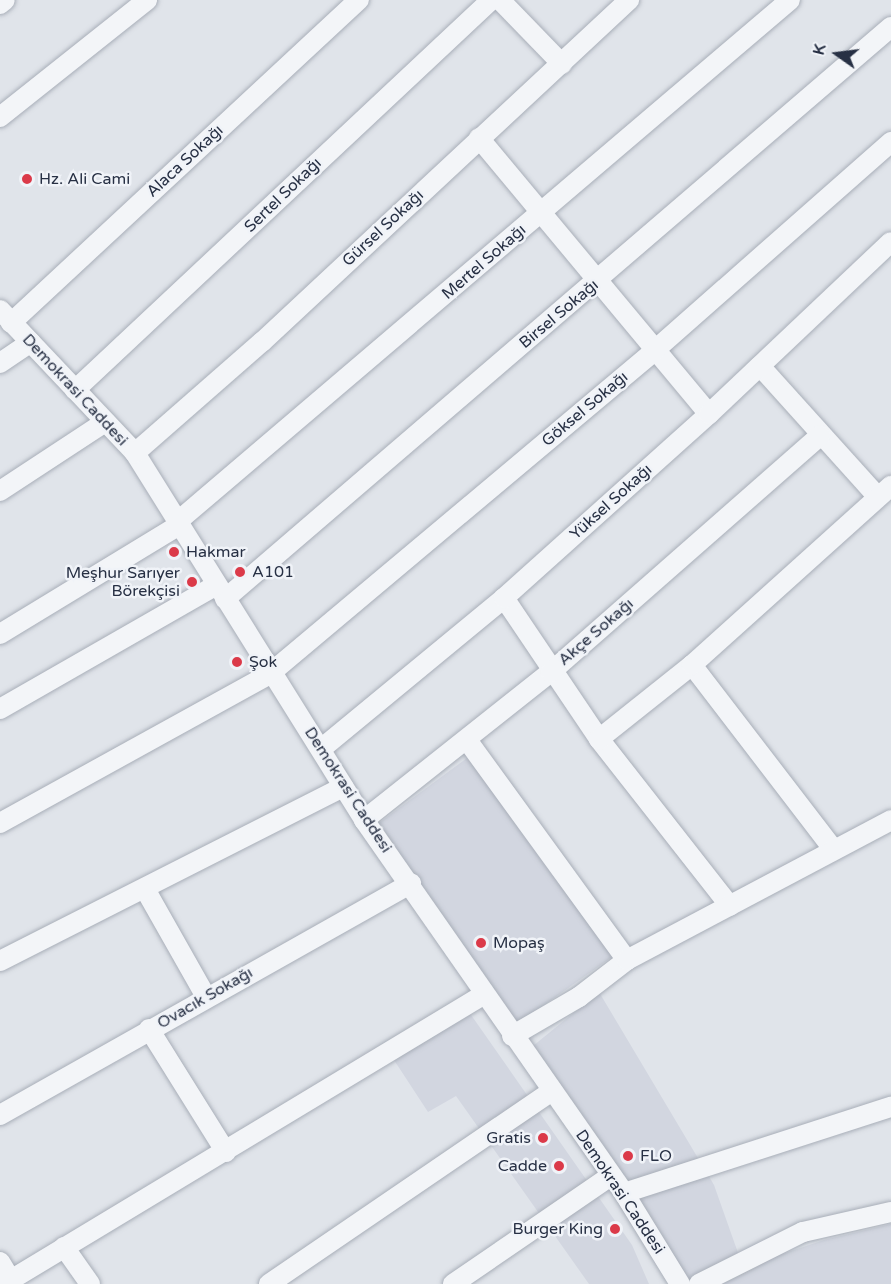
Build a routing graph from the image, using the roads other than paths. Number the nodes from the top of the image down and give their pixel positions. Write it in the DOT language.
graph roads {
  1 [pos="147,0"];
  2 [pos="359,0"];
  3 [pos="491,0"];
  4 [pos="500,0"];
  5 [pos="629,0"];
  6 [pos="790,0"];
  7 [pos="891,27"];
  8 [pos="562,64"];
  9 [pos="0,117"];
  10 [pos="479,138"];
  11 [pos="891,142"];
  12 [pos="542,213"];
  13 [pos="891,242"];
  14 [pos="598,282"];
  15 [pos="6,316"];
  16 [pos="31,342"];
  17 [pos="655,350"];
  18 [pos="0,363"];
  19 [pos="760,366"];
  20 [pos="75,390"];
  21 [pos="709,414"];
  22 [pos="105,422"];
  23 [pos="820,436"];
  24 [pos="135,453"];
  25 [pos="0,491"];
  26 [pos="884,491"];
  27 [pos="178,524"];
  28 [pos="220,592"];
  29 [pos="504,598"];
  30 [pos="0,634"];
  31 [pos="692,665"];
  32 [pos="274,671"];
  33 [pos="550,672"];
  34 [pos="0,709"];
  35 [pos="599,739"];
  36 [pos="467,740"];
  37 [pos="321,749"];
  38 [pos="343,787"];
  39 [pos="364,820"];
  40 [pos="891,820"];
  41 [pos="0,823"];
  42 [pos="833,849"];
  43 [pos="411,883"];
  44 [pos="145,889"];
  45 [pos="730,906"];
  46 [pos="627,960"];
  47 [pos="0,961"];
  48 [pos="483,995"];
  49 [pos="206,997"];
  50 [pos="148,1029"];
  51 [pos="512,1036"];
  52 [pos="552,1091"];
  53 [pos="891,1107"];
  54 [pos="0,1115"];
  55 [pos="226,1152"];
  56 [pos="610,1176"];
  57 [pos="624,1193"];
  58 [pos="891,1212"];
  59 [pos="64,1247"];
  60 [pos="0,1262"];
  61 [pos="7,1282"];
  62 [pos="90,1284"];
  63 [pos="269,1284"];
  64 [pos="453,1284"];
  65 [pos="680,1284"];
  66 [pos="699,1284"];
  1 -- 9 [label="street"];
  2 -- 15 [label="street, Alaca Sokağı"];
  3 -- 20 [label="street, Sertel Sokağı"];
  4 -- 8 [label="street"];
  5 -- 8 [label="street, Gürsel Sokağı"];
  6 -- 12 [label="street, Mertel Sokağı"];
  7 -- 14 [label="street, Birsel Sokağı"];
  8 -- 10 [label="street, Gürsel Sokağı"];
  10 -- 12 [label="street"];
  10 -- 24 [label="street, Gürsel Sokağı"];
  11 -- 17 [label="street, Göksel Sokağı"];
  12 -- 14 [label="street"];
  12 -- 27 [label="street, Mertel Sokağı"];
  13 -- 19 [label="street, Yüksel Sokağı"];
  14 -- 17 [label="street"];
  14 -- 28 [label="street, Birsel Sokağı"];
  15 -- 16 [label="street, Demokrasi Caddesi"];
  16 -- 18 [label="street"];
  16 -- 20 [label="street, Demokrasi Caddesi"];
  17 -- 21 [label="street"];
  17 -- 32 [label="street, Göksel Sokağı"];
  19 -- 21 [label="street, Yüksel Sokağı"];
  19 -- 23 [label="street"];
  20 -- 22 [label="street, Demokrasi Caddesi"];
  21 -- 29 [label="street, Yüksel Sokağı"];
  22 -- 24 [label="street, Demokrasi Caddesi"];
  22 -- 25 [label="street"];
  23 -- 26 [label="street"];
  23 -- 33 [label="street, Akçe Sokağı"];
  24 -- 27 [label="street, Demokrasi Caddesi"];
  26 -- 31 [label="street"];
  27 -- 28 [label="street, Demokrasi Caddesi"];
  27 -- 30 [label="street, Mertel Sokağı"];
  28 -- 32 [label="street, Demokrasi Caddesi"];
  28 -- 34 [label="street, Birsel Sokağı"];
  29 -- 33 [label="street"];
  29 -- 37 [label="street, Yüksel Sokağı"];
  31 -- 35 [label="street"];
  31 -- 42 [label="street"];
  32 -- 37 [label="street, Demokrasi Caddesi"];
  32 -- 41 [label="street, Göksel Sokağı"];
  33 -- 35 [label="street"];
  33 -- 36 [label="street, Akçe Sokağı"];
  35 -- 45 [label="street"];
  36 -- 39 [label="street, Akçe Sokağı"];
  36 -- 46 [label="street"];
  37 -- 38 [label="street, Demokrasi Caddesi"];
  38 -- 39 [label="street, Demokrasi Caddesi"];
  38 -- 44 [label="street"];
  39 -- 43 [label="street, Demokrasi Caddesi"];
  40 -- 42 [label="street"];
  42 -- 45 [label="street"];
  43 -- 48 [label="street, Demokrasi Caddesi"];
  43 -- 49 [label="street, Ovacık Sokağı"];
  44 -- 47 [label="street"];
  44 -- 49 [label="street"];
  45 -- 46 [label="street"];
  46 -- 51 [label="street"];
  48 -- 51 [label="street, Demokrasi Caddesi"];
  48 -- 55 [label="street"];
  49 -- 50 [label="street, Ovacık Sokağı"];
  50 -- 54 [label="street, Ovacık Sokağı"];
  50 -- 55 [label="street"];
  51 -- 52 [label="street, Demokrasi Caddesi"];
  52 -- 56 [label="street, Demokrasi Caddesi"];
  52 -- 63 [label="street"];
  53 -- 57 [label="street"];
  55 -- 59 [label="street"];
  56 -- 57 [label="street, Demokrasi Caddesi"];
  56 -- 64 [label="street"];
  57 -- 65 [label="street, Demokrasi Caddesi"];
  58 -- 66 [label="street"];
  59 -- 61 [label="street"];
  59 -- 62 [label="street"];
  60 -- 61 [label="street"];
}
